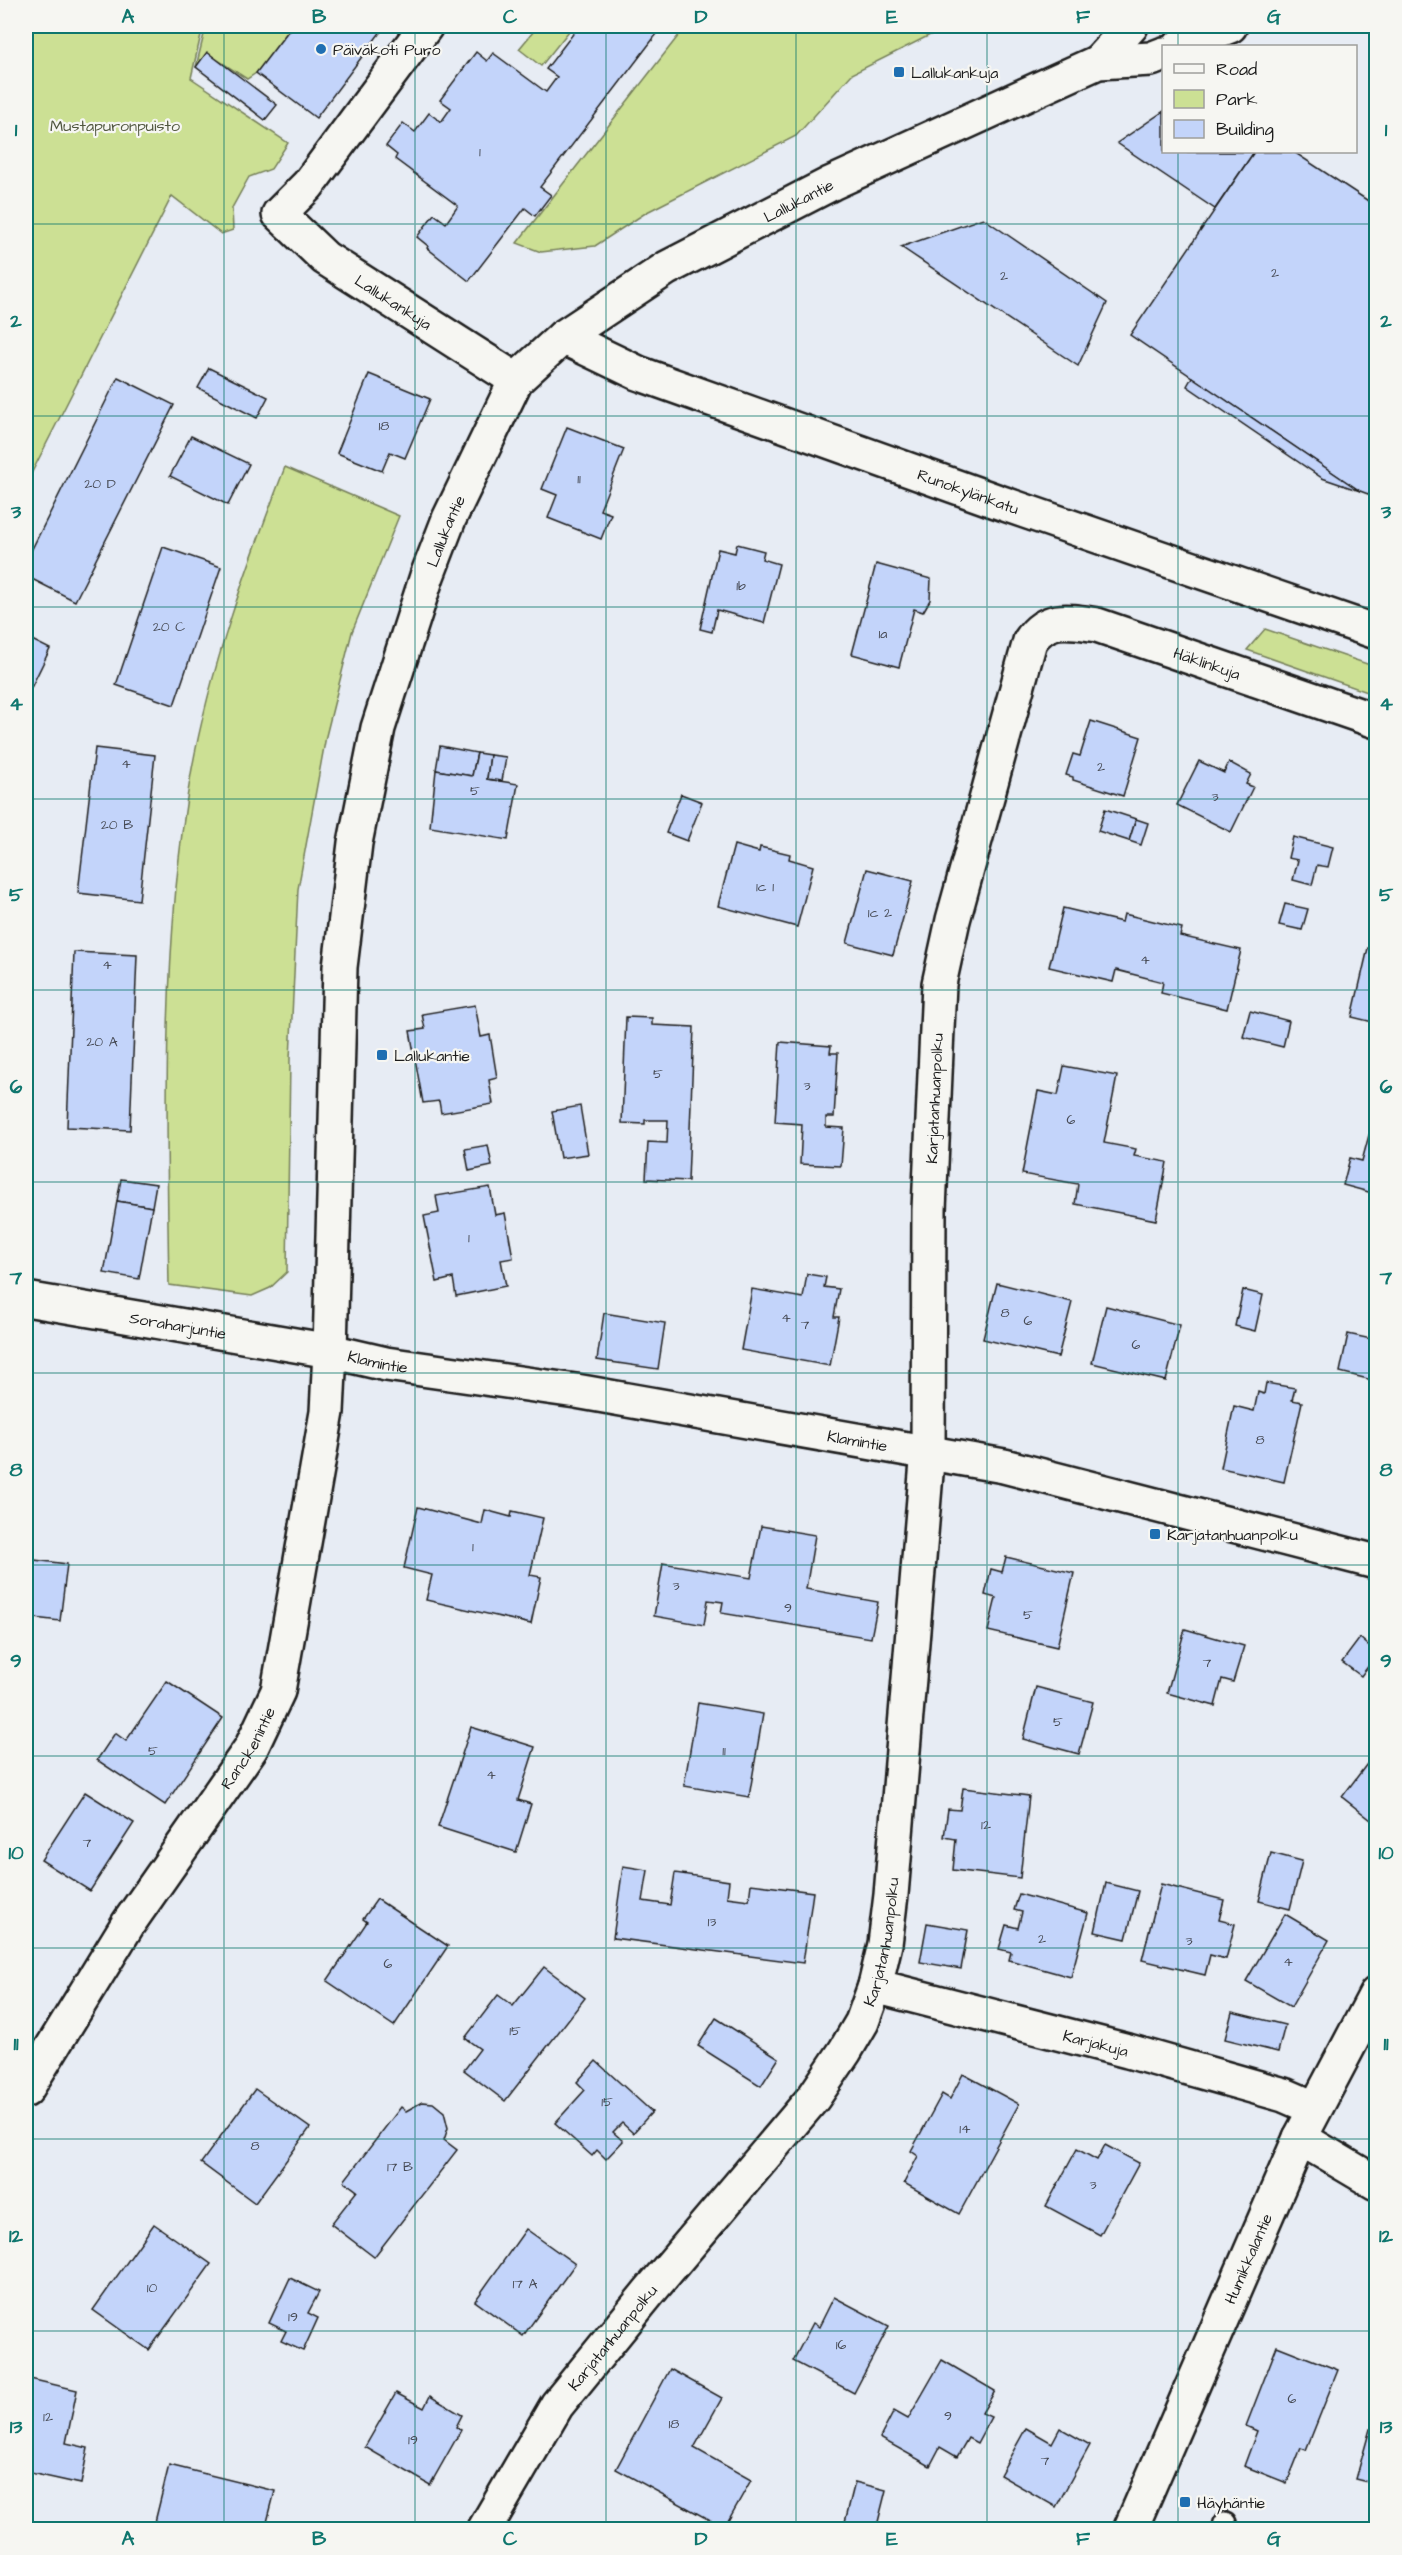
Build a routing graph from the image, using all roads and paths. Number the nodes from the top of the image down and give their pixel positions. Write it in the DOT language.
graph roads {
  1 [pos="426,26"];
  2 [pos="1131,26"];
  3 [pos="1230,26"];
  4 [pos="1182,45"];
  5 [pos="1162,55"];
  6 [pos="1098,62"];
  7 [pos="563,337"];
  8 [pos="516,380"];
  9 [pos="1038,628"];
  10 [pos="1377,632"];
  11 [pos="1377,721"];
  12 [pos="26,1299"];
  13 [pos="330,1351"];
  14 [pos="928,1450"];
  15 [pos="1377,1562"];
  16 [pos="875,1986"];
  17 [pos="1377,1994"];
  18 [pos="26,2090"];
  19 [pos="1314,2108"];
  20 [pos="1300,2138"];
  21 [pos="1377,2183"];
  22 [pos="484,2529"];
  23 [pos="1130,2529"];
  1 -- 8 [label="street, Lallukankuja"];
  2 -- 6 [label="street, Lallukantie"];
  3 -- 4 [label="street"];
  5 -- 6 [label="street, Lallukantie"];
  6 -- 7 [label="street, Lallukantie"];
  7 -- 8 [label="street, Lallukantie"];
  7 -- 10 [label="street, Runokylänkatu"];
  8 -- 13 [label="street, Lallukantie"];
  9 -- 11 [label="street, Häklinkuja"];
  9 -- 14 [label="street, Karjatanhuanpolku"];
  12 -- 13 [label="street, Soraharjuntie"];
  13 -- 14 [label="street, Klamintie"];
  13 -- 18 [label="street, Ranckenintie"];
  14 -- 15 [label="street, Klamintie"];
  14 -- 16 [label="street, Karjatanhuanpolku"];
  16 -- 19 [label="street, Karjakuja"];
  16 -- 22 [label="street, Karjatanhuanpolku"];
  17 -- 19 [label="street, Humikkalantie"];
  19 -- 20 [label="street, Humikkalantie"];
  20 -- 21 [label="street"];
  20 -- 23 [label="street, Humikkalantie"];
}
